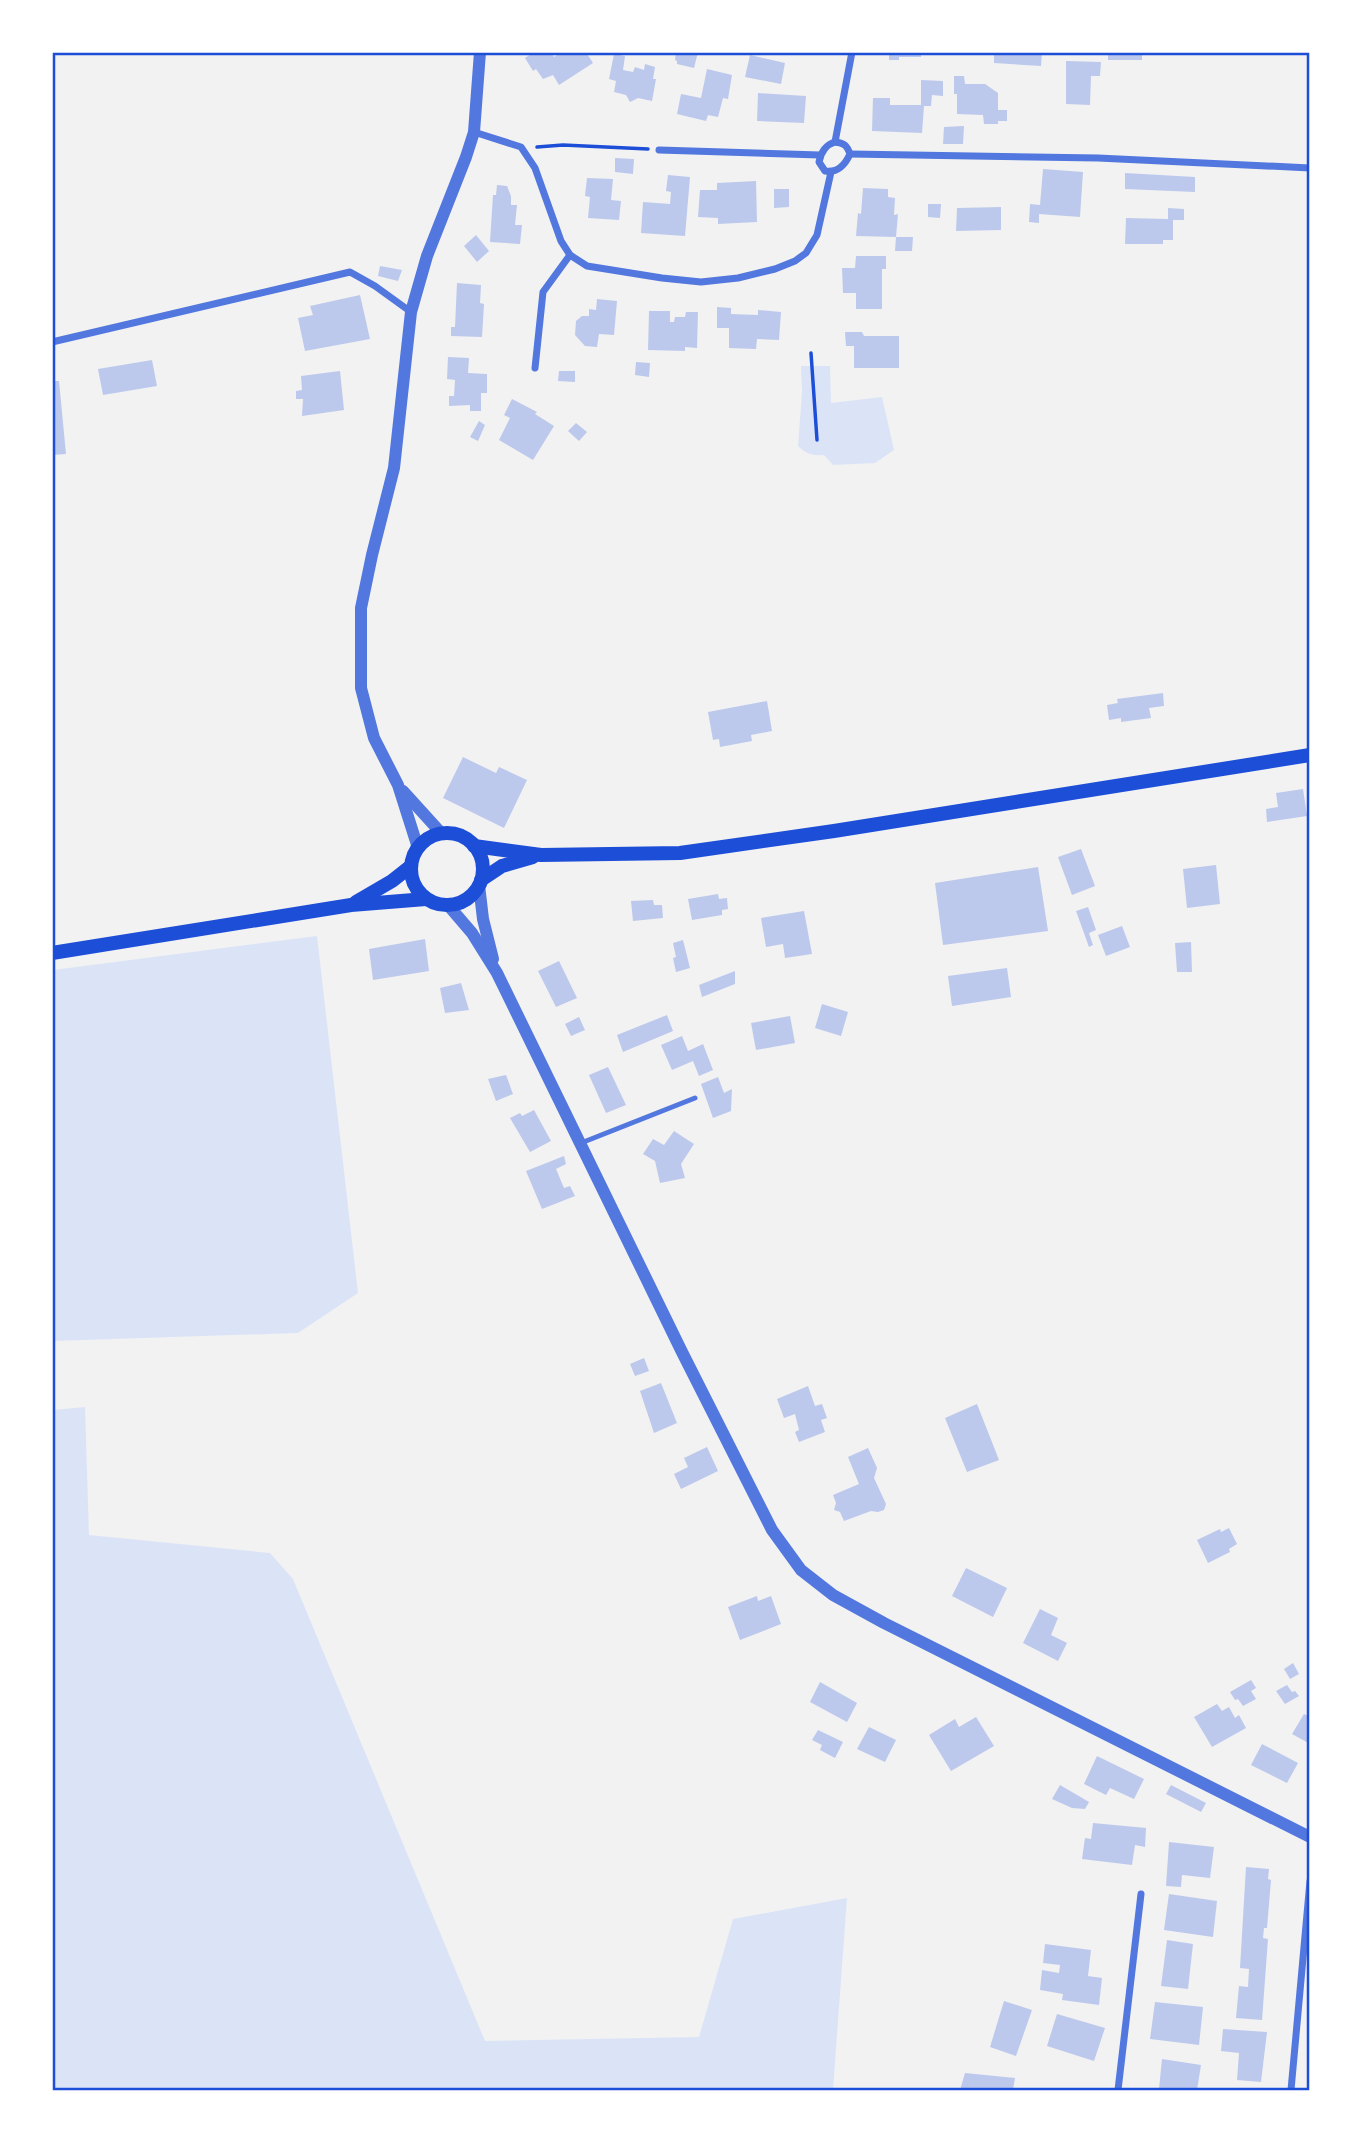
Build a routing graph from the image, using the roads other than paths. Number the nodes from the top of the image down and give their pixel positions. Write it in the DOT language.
graph roads {
  1 [pos="480,52"];
  2 [pos="852,52"];
  3 [pos="474,132"];
  4 [pos="835,142"];
  5 [pos="659,150"];
  6 [pos="850,154"];
  7 [pos="820,155"];
  8 [pos="1310,168"];
  9 [pos="831,172"];
  10 [pos="570,255"];
  11 [pos="411,312"];
  12 [pos="52,342"];
  13 [pos="535,368"];
  14 [pos="1310,755"];
  15 [pos="398,785"];
  16 [pos="442,834"];
  17 [pos="474,846"];
  18 [pos="418,848"];
  19 [pos="541,855"];
  20 [pos="411,866"];
  21 [pos="480,883"];
  22 [pos="426,899"];
  23 [pos="351,905"];
  24 [pos="448,905"];
  25 [pos="52,953"];
  26 [pos="497,972"];
  27 [pos="695,1098"];
  28 [pos="581,1143"];
  29 [pos="1310,1837"];
  30 [pos="1310,1881"];
  31 [pos="1141,1894"];
  32 [pos="1118,2091"];
  33 [pos="1291,2091"];
  1 -- 3 [label="street"];
  2 -- 4 [label="street"];
  3 -- 10 [label="street"];
  3 -- 11 [label="street"];
  4 -- 6 [label="street"];
  4 -- 7 [label="street"];
  5 -- 7 [label="street"];
  6 -- 8 [label="street"];
  6 -- 9 [label="street"];
  7 -- 9 [label="street"];
  9 -- 10 [label="street"];
  10 -- 13 [label="street"];
  11 -- 12 [label="street"];
  11 -- 15 [label="street"];
  14 -- 19 [label="main road"];
  15 -- 16 [label="street"];
  15 -- 18 [label="street"];
  16 -- 17 [label="main road"];
  16 -- 18 [label="main road"];
  17 -- 19 [label="main road"];
  17 -- 21 [label="main road"];
  18 -- 20 [label="main road"];
  19 -- 21 [label="main road"];
  20 -- 22 [label="main road"];
  20 -- 23 [label="main road"];
  21 -- 24 [label="main road"];
  21 -- 26 [label="street"];
  22 -- 23 [label="main road"];
  22 -- 24 [label="main road"];
  23 -- 25 [label="main road"];
  24 -- 26 [label="street"];
  26 -- 28 [label="street"];
  27 -- 28 [label="lane"];
  28 -- 29 [label="street"];
  30 -- 33 [label="street"];
  31 -- 32 [label="street"];
}
